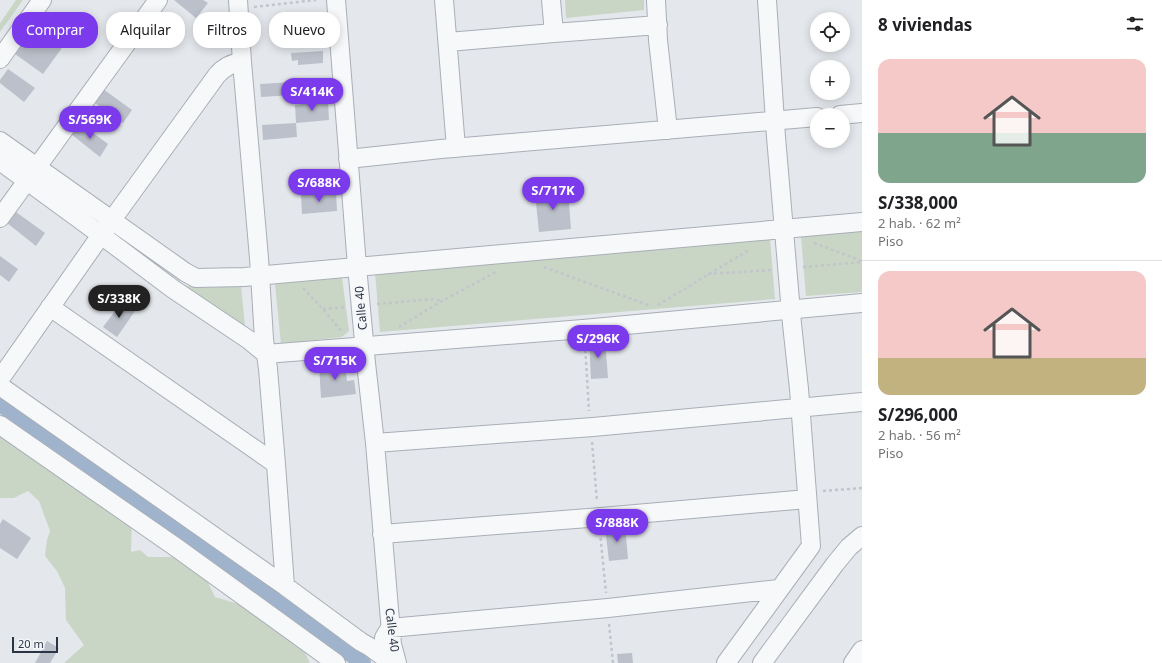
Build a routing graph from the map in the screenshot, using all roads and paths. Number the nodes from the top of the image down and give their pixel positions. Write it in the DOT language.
graph roads {
  1 [pos="42,0"];
  2 [pos="158,0"];
  3 [pos="316,0"];
  4 [pos="336,0"];
  5 [pos="444,0"];
  6 [pos="550,0"];
  7 [pos="656,0"];
  8 [pos="766,0"];
  9 [pos="239,4"];
  10 [pos="658,25"];
  11 [pos="554,33"];
  12 [pos="448,42"];
  13 [pos="0,59"];
  14 [pos="242,62"];
  15 [pos="862,113"];
  16 [pos="850,114"];
  17 [pos="810,118"];
  18 [pos="775,120"];
  19 [pos="668,130"];
  20 [pos="0,141"];
  21 [pos="456,148"];
  22 [pos="348,159"];
  23 [pos="0,161"];
  24 [pos="32,173"];
  25 [pos="0,218"];
  26 [pos="112,220"];
  27 [pos="862,222"];
  28 [pos="784,229"];
  29 [pos="101,235"];
  30 [pos="810,242"];
  31 [pos="754,247"];
  32 [pos="862,261"];
  33 [pos="539,265"];
  34 [pos="357,266"];
  35 [pos="496,272"];
  36 [pos="260,275"];
  37 [pos="299,285"];
  38 [pos="442,301"];
  39 [pos="862,303"];
  40 [pos="361,306"];
  41 [pos="50,307"];
  42 [pos="323,309"];
  43 [pos="791,310"];
  44 [pos="396,329"];
  45 [pos="343,332"];
  46 [pos="584,339"];
  47 [pos="364,346"];
  48 [pos="266,354"];
  49 [pos="0,379"];
  50 [pos="0,386"];
  51 [pos="862,402"];
  52 [pos="800,407"];
  53 [pos="590,416"];
  54 [pos="0,425"];
  55 [pos="591,437"];
  56 [pos="375,443"];
  57 [pos="276,464"];
  58 [pos="862,488"];
  59 [pos="806,495"];
  60 [pos="598,517"];
  61 [pos="382,534"];
  62 [pos="862,536"];
  63 [pos="811,546"];
  64 [pos="835,564"];
  65 [pos="285,586"];
  66 [pos="779,589"];
  67 [pos="733,595"];
  68 [pos="608,608"];
  69 [pos="756,622"];
  70 [pos="390,628"];
  71 [pos="370,647"];
  72 [pos="862,650"];
  73 [pos="336,663"];
  74 [pos="392,663"];
  75 [pos="397,663"];
  76 [pos="613,663"];
  77 [pos="726,663"];
  78 [pos="762,663"];
  79 [pos="853,663"];
  1 -- 13 [label="street"];
  2 -- 24 [label="street"];
  3 -- 9 [label="path"];
  4 -- 22 [label="street, Calle 40"];
  5 -- 12 [label="street"];
  6 -- 11 [label="street"];
  7 -- 10 [label="street"];
  8 -- 18 [label="street"];
  9 -- 14 [label="street"];
  10 -- 11 [label="street"];
  10 -- 19 [label="street"];
  11 -- 12 [label="street"];
  12 -- 21 [label="street"];
  14 -- 26 [label="street"];
  14 -- 36 [label="street"];
  15 -- 16 [label="street"];
  17 -- 18 [label="street"];
  18 -- 19 [label="street"];
  18 -- 28 [label="street"];
  19 -- 21 [label="street"];
  20 -- 24 [label="street"];
  21 -- 22 [label="street"];
  22 -- 34 [label="street, Calle 40"];
  23 -- 24 [label="street"];
  24 -- 25 [label="street"];
  24 -- 26 [label="street"];
  24 -- 29 [label="street"];
  26 -- 29 [label="street"];
  26 -- 36 [label="street"];
  27 -- 28 [label="street"];
  28 -- 34 [label="street"];
  28 -- 43 [label="street"];
  29 -- 41 [label="street"];
  29 -- 48 [label="street"];
  30 -- 32 [label="path"];
  31 -- 33 [label="path"];
  34 -- 36 [label="street"];
  34 -- 40 [label="street, Calle 40"];
  35 -- 38 [label="path"];
  36 -- 48 [label="street"];
  37 -- 42 [label="path"];
  38 -- 40 [label="path"];
  38 -- 44 [label="path"];
  39 -- 43 [label="street"];
  40 -- 42 [label="path"];
  40 -- 47 [label="street, Calle 40"];
  41 -- 49 [label="street"];
  41 -- 57 [label="street"];
  42 -- 45 [label="path"];
  43 -- 47 [label="street"];
  43 -- 52 [label="street"];
  46 -- 53 [label="path"];
  47 -- 48 [label="street"];
  47 -- 56 [label="street, Calle 40"];
  48 -- 57 [label="street"];
  50 -- 65 [label="street"];
  51 -- 52 [label="street"];
  52 -- 56 [label="street"];
  52 -- 59 [label="street"];
  54 -- 73 [label="street"];
  55 -- 60 [label="path"];
  56 -- 61 [label="street, Calle 40"];
  57 -- 65 [label="street"];
  58 -- 59 [label="path"];
  59 -- 60 [label="street"];
  59 -- 63 [label="street"];
  60 -- 61 [label="street"];
  60 -- 68 [label="path"];
  61 -- 70 [label="street, Calle 40"];
  62 -- 64 [label="street"];
  63 -- 64 [label="street"];
  63 -- 66 [label="street"];
  64 -- 78 [label="street"];
  65 -- 71 [label="street"];
  66 -- 67 [label="street"];
  66 -- 69 [label="street"];
  67 -- 68 [label="street"];
  67 -- 69 [label="street"];
  68 -- 70 [label="street"];
  68 -- 76 [label="path"];
  69 -- 77 [label="street"];
  70 -- 71 [label="street"];
  70 -- 75 [label="street, Calle 40"];
  71 -- 74 [label="street"];
  72 -- 79 [label="street"];
}
